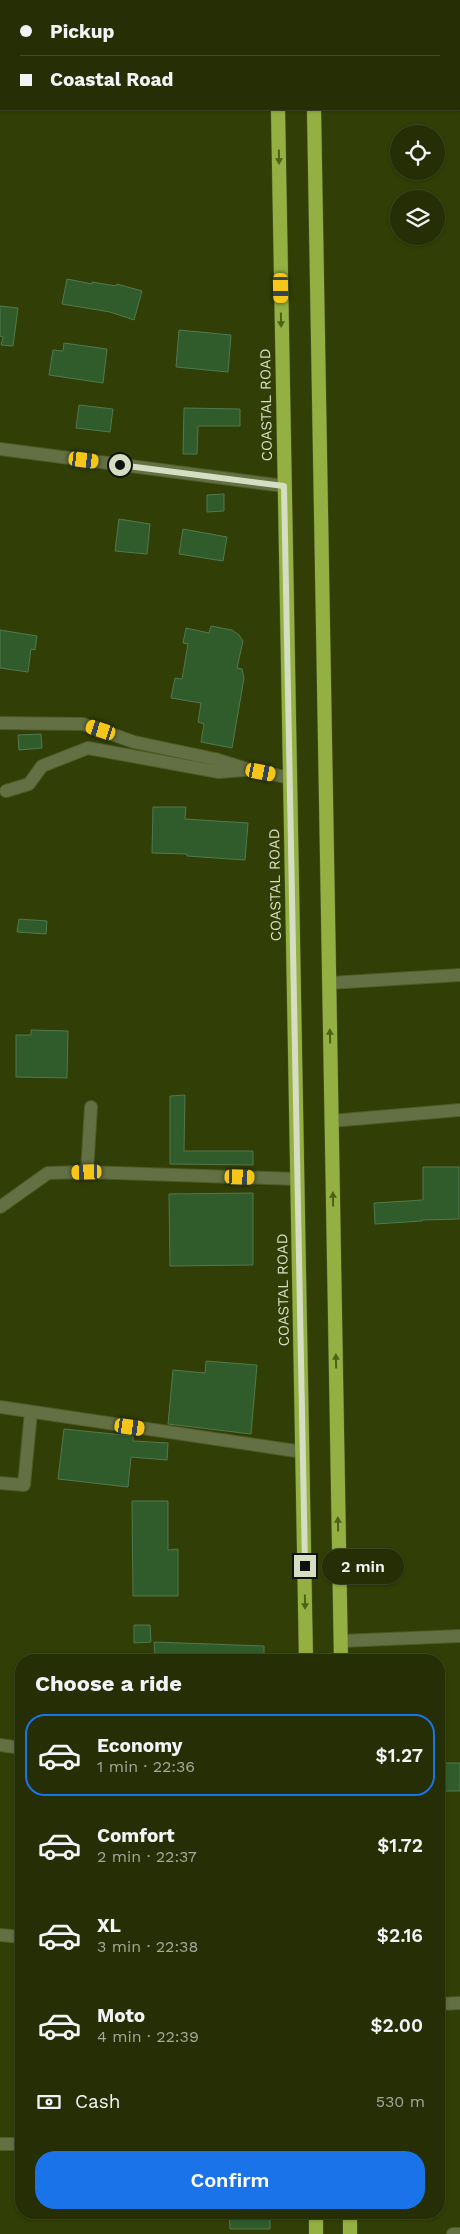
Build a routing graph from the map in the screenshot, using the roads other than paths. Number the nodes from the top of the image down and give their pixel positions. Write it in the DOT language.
graph roads {
  1 [pos="278,110"];
  2 [pos="314,110"];
  3 [pos="0,450"];
  4 [pos="284,486"];
  5 [pos="0,723"];
  6 [pos="247,769"];
  7 [pos="290,778"];
  8 [pos="6,791"];
  9 [pos="460,975"];
  10 [pos="329,983"];
  11 [pos="91,1107"];
  12 [pos="460,1110"];
  13 [pos="331,1120"];
  14 [pos="87,1172"];
  15 [pos="297,1179"];
  16 [pos="0,1207"];
  17 [pos="0,1408"];
  18 [pos="31,1412"];
  19 [pos="303,1452"];
  20 [pos="0,1483"];
  21 [pos="460,1636"];
  22 [pos="340,1641"];
  23 [pos="306,1654"];
  24 [pos="341,1654"];
  25 [pos="0,1745"];
  26 [pos="15,1747"];
  27 [pos="0,1935"];
  28 [pos="15,1936"];
  29 [pos="460,2003"];
  30 [pos="445,2004"];
  31 [pos="0,2144"];
  32 [pos="15,2144"];
  33 [pos="316,2219"];
  34 [pos="350,2219"];
  35 [pos="316,2234"];
  36 [pos="350,2234"];
  37 [pos="453,2234"];
  38 [pos="460,2234"];
  1 -- 4 [label="highway, COASTAL ROAD, one-way"];
  2 -- 10 [label="highway"];
  3 -- 4 [label="street"];
  4 -- 7 [label="highway, COASTAL ROAD"];
  5 -- 6 [label="street"];
  6 -- 7 [label="street"];
  6 -- 8 [label="street"];
  7 -- 15 [label="highway, COASTAL ROAD"];
  9 -- 10 [label="street"];
  13 -- 10 [label="highway, one-way"];
  11 -- 14 [label="street"];
  12 -- 13 [label="street"];
  22 -- 13 [label="highway, one-way"];
  14 -- 15 [label="street"];
  14 -- 16 [label="street"];
  15 -- 19 [label="highway, COASTAL ROAD"];
  17 -- 18 [label="street"];
  18 -- 19 [label="street"];
  18 -- 20 [label="street"];
  19 -- 23 [label="highway, COASTAL ROAD, one-way"];
  21 -- 22 [label="street"];
  22 -- 24 [label="highway"];
  25 -- 26 [label="street"];
  27 -- 28 [label="street"];
  29 -- 30 [label="street"];
  31 -- 32 [label="street"];
  33 -- 35 [label="highway"];
  34 -- 36 [label="highway"];
  37 -- 38 [label="street"];
}
